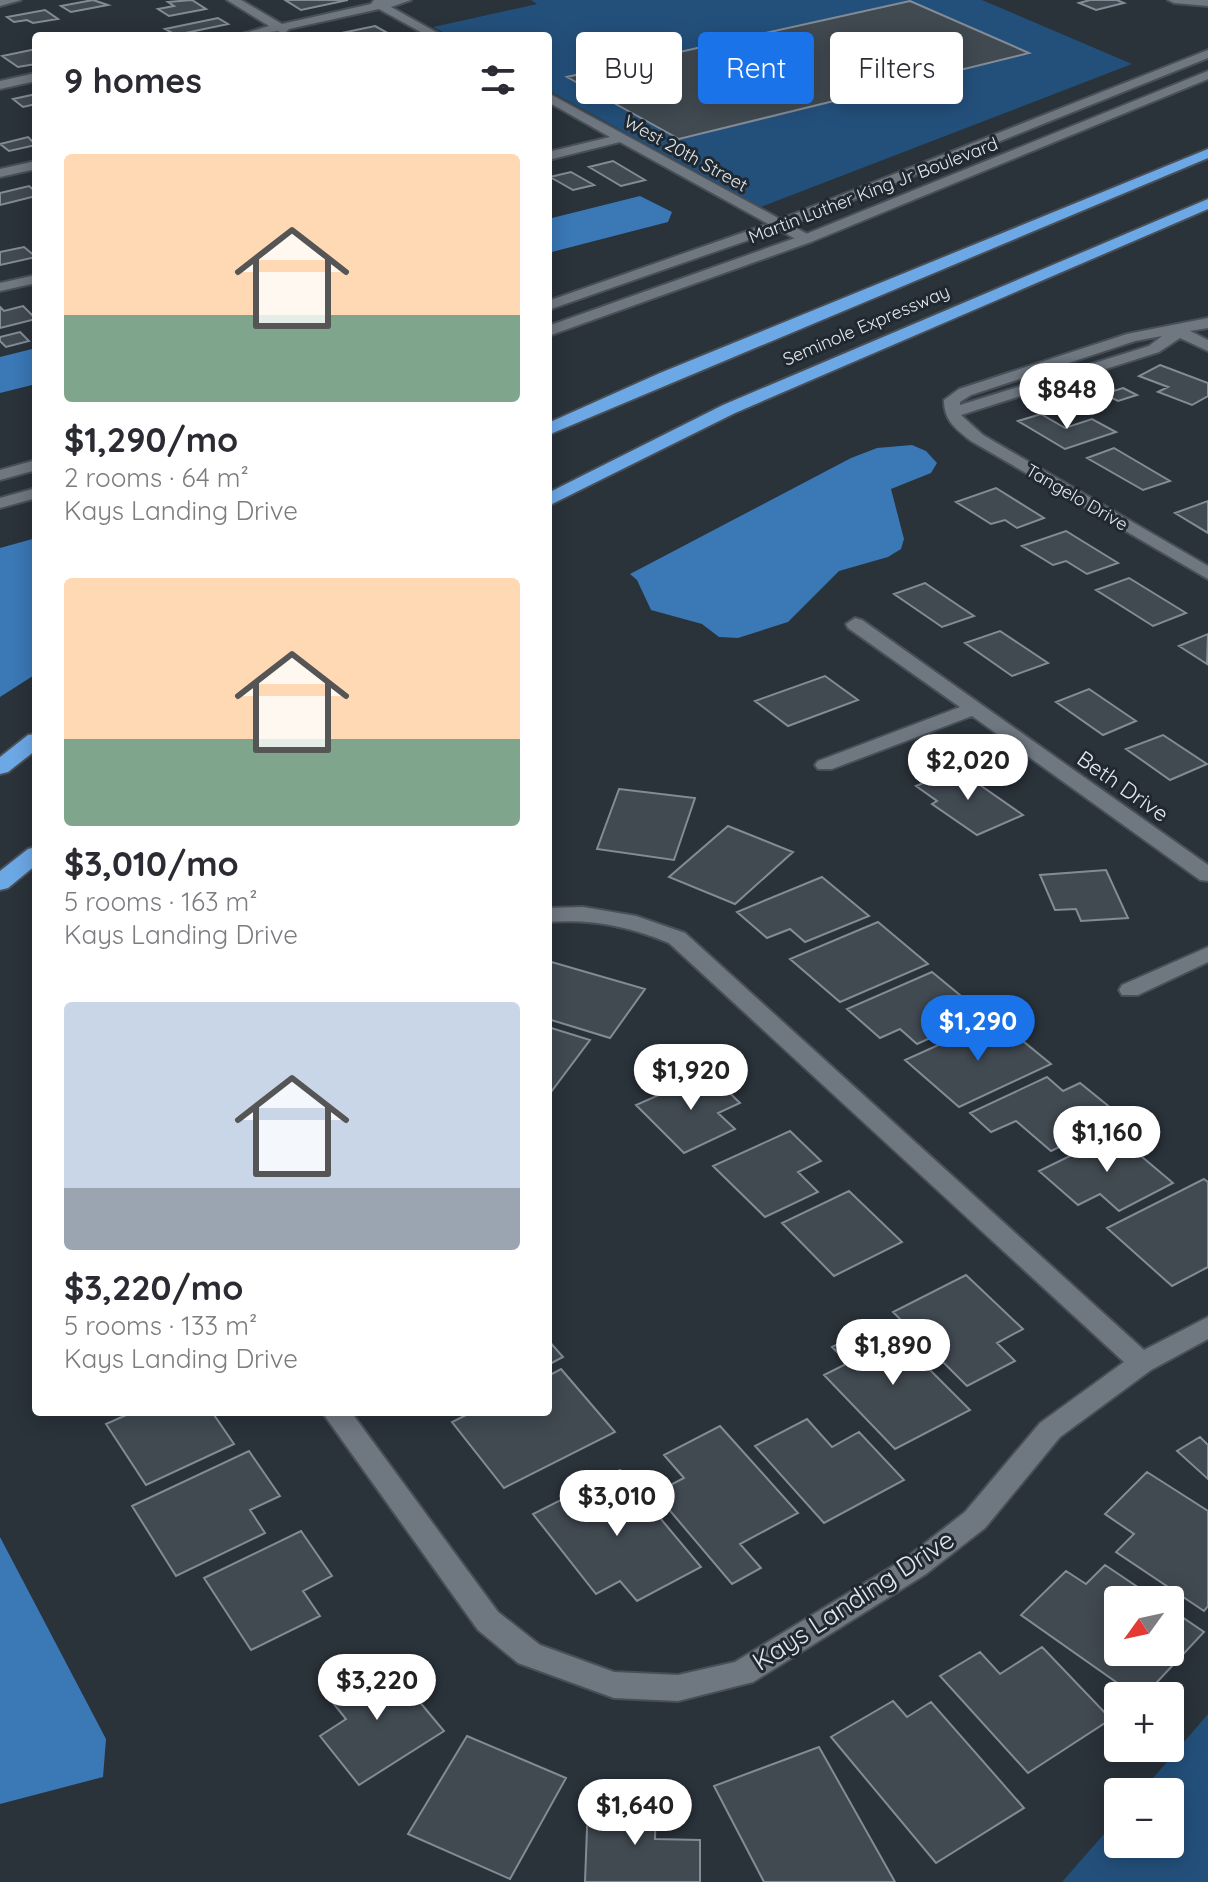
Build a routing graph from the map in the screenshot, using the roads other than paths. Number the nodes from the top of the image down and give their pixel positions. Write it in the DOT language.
graph roads {
  1 [pos="15,0"];
  2 [pos="233,0"];
  3 [pos="405,0"];
  4 [pos="1174,0"];
  5 [pos="0,3"];
  6 [pos="377,3"];
  7 [pos="1208,3"];
  8 [pos="280,28"];
  9 [pos="260,32"];
  10 [pos="286,32"];
  11 [pos="430,32"];
  12 [pos="1208,54"];
  13 [pos="1208,75"];
  14 [pos="32,78"];
  15 [pos="0,85"];
  16 [pos="1136,85"];
  17 [pos="552,99"];
  18 [pos="1136,106"];
  19 [pos="621,138"];
  20 [pos="1208,153"];
  21 [pos="552,155"];
  22 [pos="32,166"];
  23 [pos="0,173"];
  24 [pos="1208,204"];
  25 [pos="778,225"];
  26 [pos="806,239"];
  27 [pos="32,280"];
  28 [pos="0,287"];
  29 [pos="552,305"];
  30 [pos="1208,323"];
  31 [pos="552,330"];
  32 [pos="1179,331"];
  33 [pos="1208,346"];
  34 [pos="552,428"];
  35 [pos="32,466"];
  36 [pos="0,475"];
  37 [pos="32,494"];
  38 [pos="552,498"];
  39 [pos="0,503"];
  40 [pos="1208,574"];
  41 [pos="855,624"];
  42 [pos="973,709"];
  43 [pos="32,743"];
  44 [pos="825,765"];
  45 [pos="0,767"];
  46 [pos="32,857"];
  47 [pos="1208,875"];
  48 [pos="0,883"];
  49 [pos="552,915"];
  50 [pos="1208,954"];
  51 [pos="1130,990"];
  52 [pos="1208,1327"];
  53 [pos="1142,1363"];
  54 [pos="339,1416"];
  1 -- 5 [label="street"];
  2 -- 8 [label="street"];
  3 -- 6 [label="street"];
  4 -- 7 [label="street"];
  6 -- 8 [label="street"];
  6 -- 11 [label="street"];
  8 -- 9 [label="street"];
  8 -- 10 [label="street"];
  12 -- 16 [label="street, Martin Luther King Jr Boulevard"];
  13 -- 18 [label="street, Martin Luther King Jr Boulevard"];
  14 -- 15 [label="street"];
  16 -- 18 [label="street"];
  16 -- 25 [label="street, Martin Luther King Jr Boulevard"];
  17 -- 19 [label="street, West 20th Street"];
  18 -- 26 [label="street, Martin Luther King Jr Boulevard"];
  19 -- 21 [label="street"];
  19 -- 25 [label="street, West 20th Street"];
  20 -- 34 [label="highway, Seminole Expressway"];
  22 -- 23 [label="street"];
  24 -- 38 [label="highway, Seminole Expressway"];
  25 -- 26 [label="street, West 20th Street"];
  25 -- 29 [label="street, Martin Luther King Jr Boulevard"];
  26 -- 31 [label="street, Martin Luther King Jr Boulevard"];
  27 -- 28 [label="street"];
  30 -- 32 [label="street"];
  32 -- 33 [label="street"];
  32 -- 40 [label="street, Tangelo Drive"];
  35 -- 36 [label="street"];
  37 -- 39 [label="street"];
  41 -- 42 [label="street, Beth Drive"];
  42 -- 44 [label="street"];
  42 -- 47 [label="street, Beth Drive"];
  43 -- 45 [label="highway"];
  46 -- 48 [label="highway"];
  49 -- 53 [label="street"];
  50 -- 51 [label="street"];
  52 -- 53 [label="street, Kays Landing Drive"];
  53 -- 54 [label="street, Kays Landing Drive"];
}
